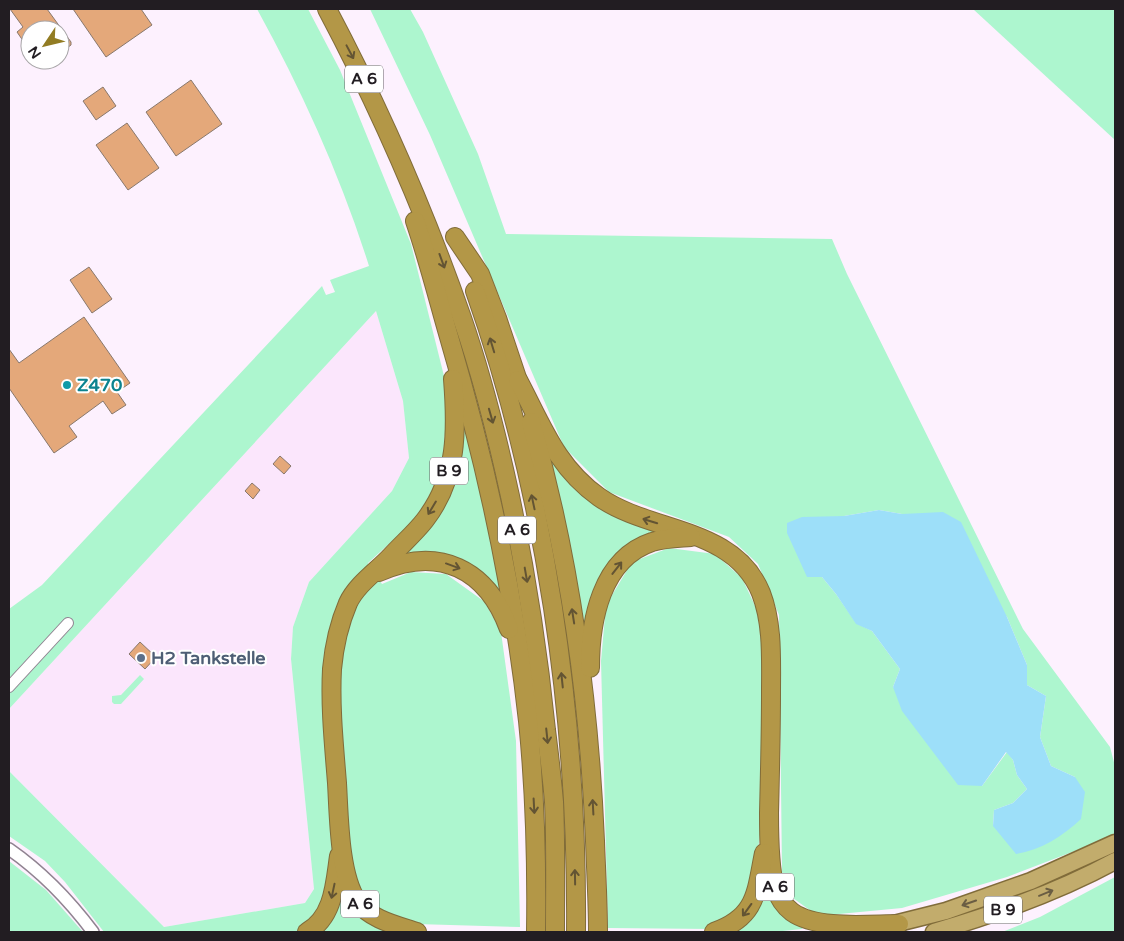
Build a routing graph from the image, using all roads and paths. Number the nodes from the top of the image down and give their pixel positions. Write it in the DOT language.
graph roads {
  1 [pos="327,9"];
  2 [pos="397,151"];
  3 [pos="450,341"];
  4 [pos="518,380"];
  5 [pos="696,537"];
  6 [pos="372,575"];
  7 [pos="68,623"];
  8 [pos="520,661"];
  9 [pos="9,688"];
  10 [pos="587,716"];
  11 [pos="769,830"];
  12 [pos="341,843"];
  13 [pos="1115,843"];
  14 [pos="9,849"];
  15 [pos="1115,861"];
  16 [pos="899,924"];
  17 [pos="536,929"];
  18 [pos="555,929"];
  19 [pos="576,929"];
  20 [pos="598,929"];
  21 [pos="93,932"];
  22 [pos="307,932"];
  23 [pos="416,932"];
  24 [pos="714,932"];
  25 [pos="852,932"];
  26 [pos="934,932"];
  1 -- 2 [label="highway, A 6, one-way"];
  2 -- 3 [label="highway"];
  2 -- 18 [label="highway, A 6, one-way"];
  3 -- 6 [label="highway, B 9, one-way"];
  3 -- 8 [label="highway"];
  5 -- 4 [label="highway, one-way"];
  10 -- 4 [label="highway, one-way"];
  19 -- 4 [label="highway, A 6, one-way"];
  10 -- 5 [label="highway, one-way"];
  5 -- 11 [label="highway"];
  6 -- 8 [label="highway, one-way"];
  6 -- 12 [label="highway"];
  7 -- 9 [label="street"];
  8 -- 17 [label="highway, one-way"];
  20 -- 10 [label="highway, one-way"];
  11 -- 16 [label="highway, A 6"];
  11 -- 24 [label="highway, one-way"];
  12 -- 22 [label="highway, one-way"];
  12 -- 23 [label="highway, A 6"];
  13 -- 16 [label="highway, B 9, one-way"];
  14 -- 21 [label="street"];
  26 -- 15 [label="highway, B 9, one-way"];
  16 -- 25 [label="highway, B 9"];
}
